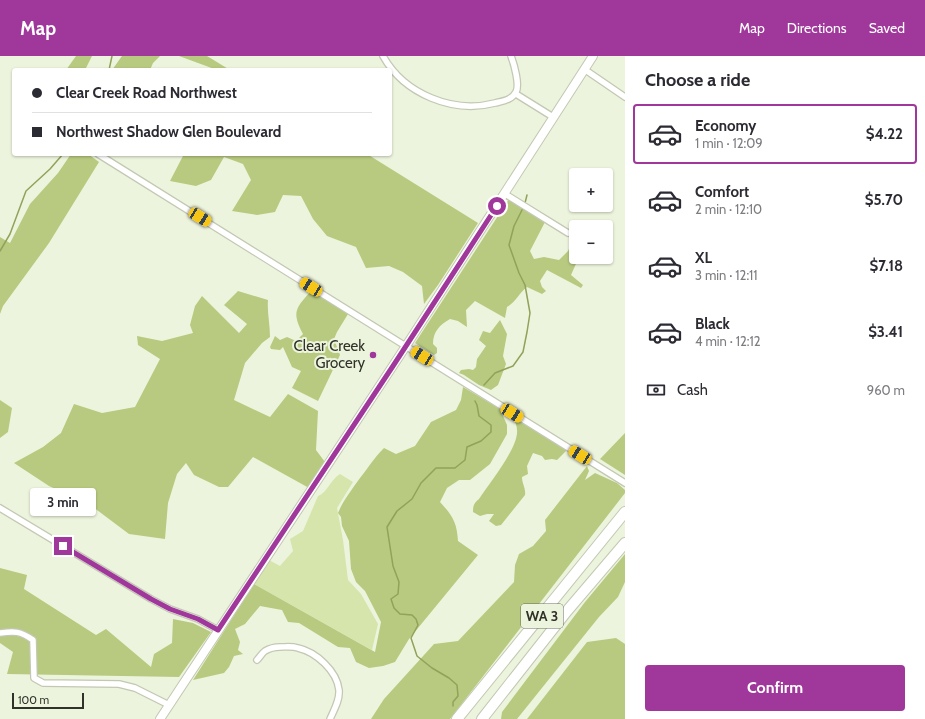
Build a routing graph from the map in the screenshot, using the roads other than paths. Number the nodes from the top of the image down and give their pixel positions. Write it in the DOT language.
graph roads {
  1 [pos="383,56"];
  2 [pos="511,56"];
  3 [pos="592,56"];
  4 [pos="392,68"];
  5 [pos="392,68"];
  6 [pos="584,69"];
  7 [pos="516,94"];
  8 [pos="625,96"];
  9 [pos="553,117"];
  10 [pos="101,156"];
  11 [pos="505,194"];
  12 [pos="568,233"];
  13 [pos="406,346"];
  14 [pos="624,482"];
  15 [pos="0,508"];
  16 [pos="625,512"];
  17 [pos="625,542"];
  18 [pos="218,630"];
  19 [pos="0,633"];
  20 [pos="258,660"];
  21 [pos="169,705"];
  22 [pos="160,719"];
  23 [pos="330,719"];
  24 [pos="458,719"];
  25 [pos="482,719"];
  1 -- 4 [label="street"];
  2 -- 7 [label="street"];
  3 -- 6 [label="main road"];
  5 -- 7 [label="street"];
  6 -- 8 [label="street"];
  6 -- 9 [label="main road"];
  7 -- 9 [label="street"];
  9 -- 11 [label="main road"];
  10 -- 13 [label="street"];
  11 -- 12 [label="street"];
  11 -- 13 [label="main road"];
  13 -- 14 [label="street"];
  13 -- 18 [label="main road"];
  15 -- 18 [label="street"];
  16 -- 24 [label="highway, WA 3"];
  17 -- 25 [label="highway, WA 3"];
  18 -- 21 [label="main road"];
  19 -- 21 [label="street"];
  20 -- 23 [label="street"];
  21 -- 22 [label="main road"];
}
